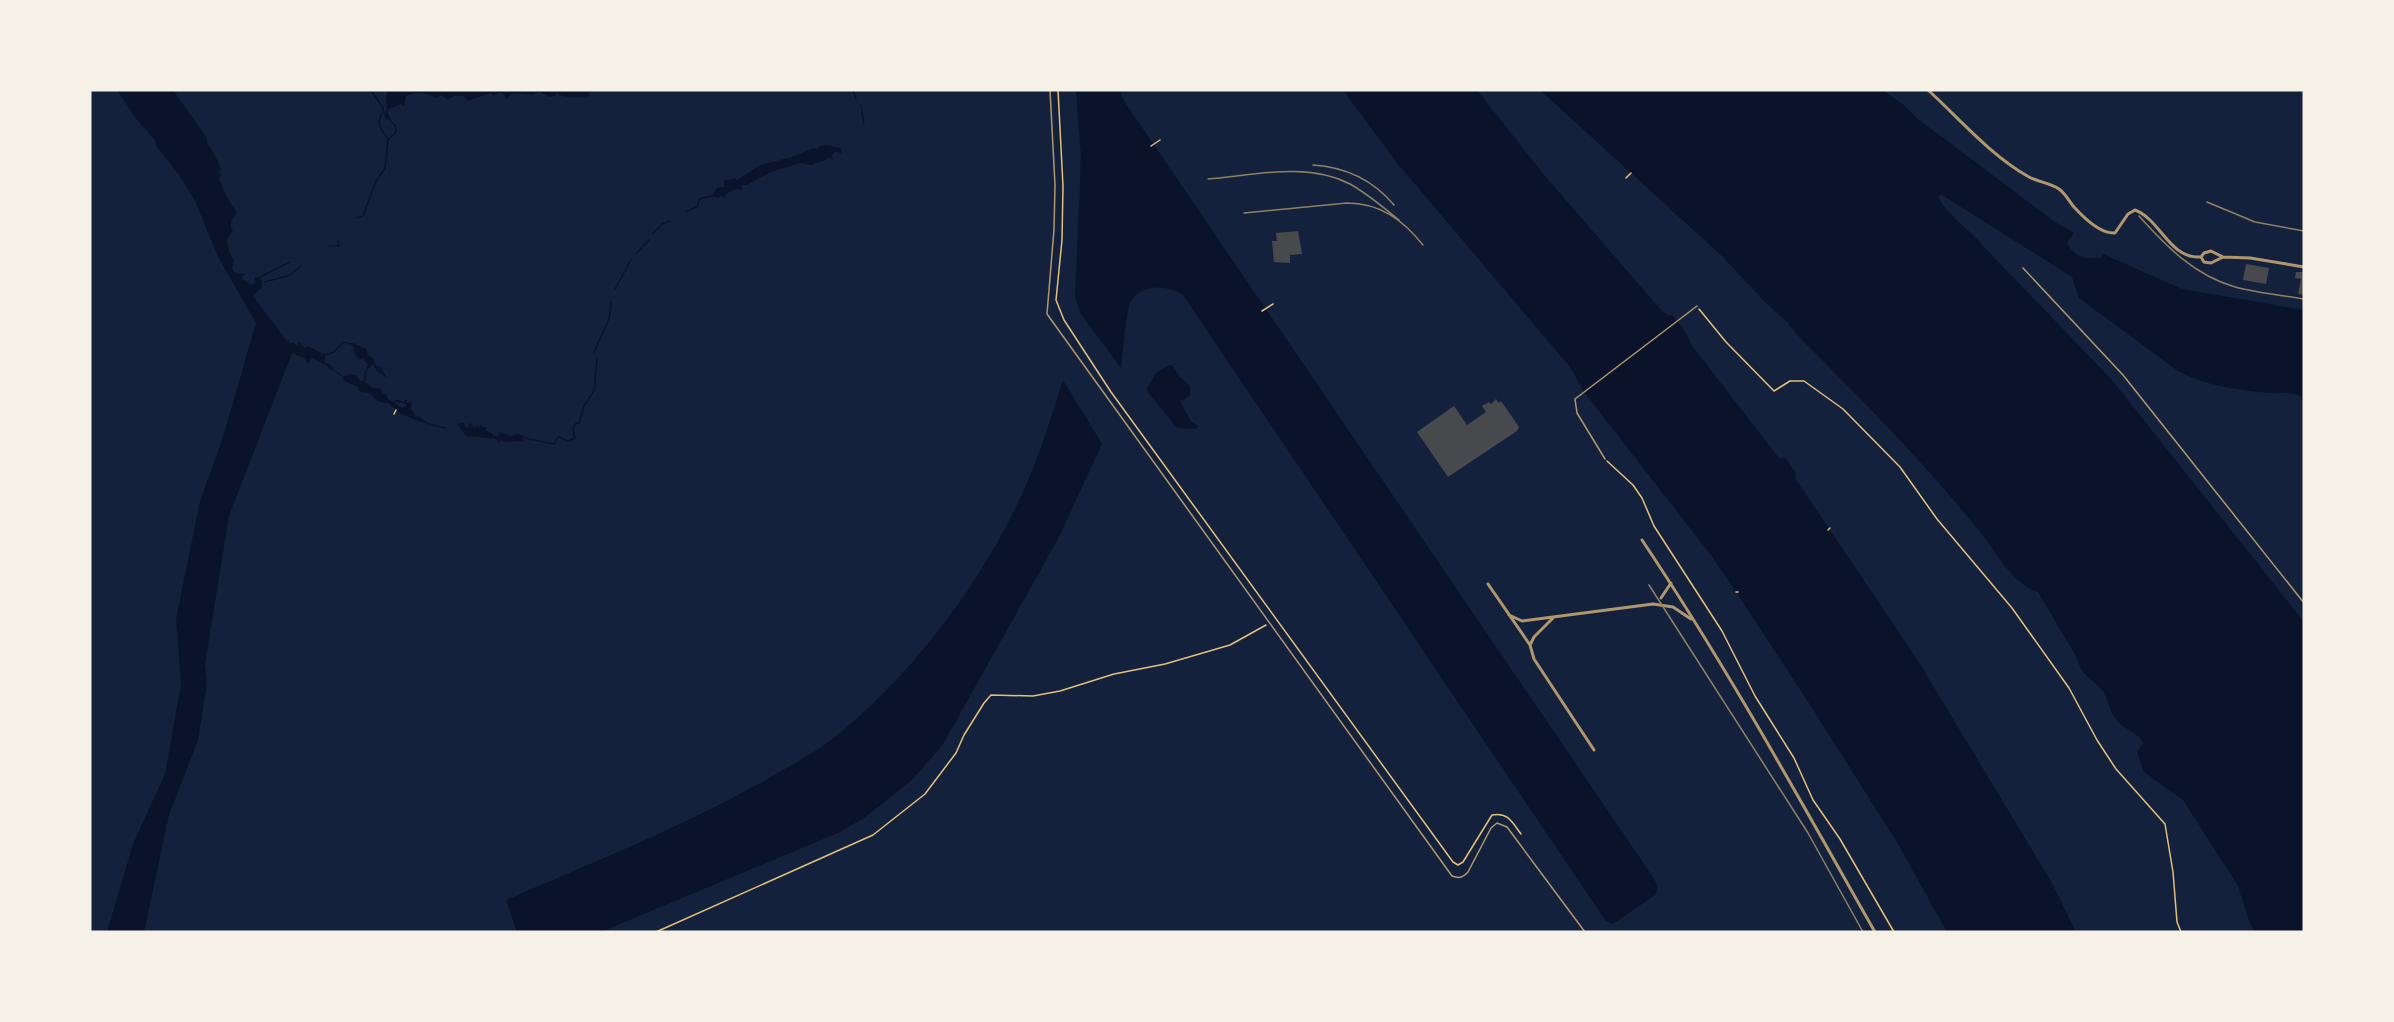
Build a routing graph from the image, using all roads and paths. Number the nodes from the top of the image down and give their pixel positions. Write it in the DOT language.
graph roads {
  1 [pos="1050,90"];
  2 [pos="1058,90"];
  3 [pos="1928,90"];
  4 [pos="1160,140"];
  5 [pos="1151,146"];
  6 [pos="1631,173"];
  7 [pos="1626,178"];
  8 [pos="2223,256"];
  9 [pos="2201,257"];
  10 [pos="2304,267"];
  11 [pos="2023,268"];
  12 [pos="1273,304"];
  13 [pos="1696,306"];
  14 [pos="1263,311"];
  15 [pos="396,410"];
  16 [pos="394,414"];
  17 [pos="1605,459"];
  18 [pos="1642,540"];
  19 [pos="1671,583"];
  20 [pos="1488,584"];
  21 [pos="1661,598"];
  22 [pos="2304,603"];
  23 [pos="1665,605"];
  24 [pos="1507,614"];
  25 [pos="1554,617"];
  26 [pos="1695,621"];
  27 [pos="1269,623"];
  28 [pos="1530,645"];
  29 [pos="1594,750"];
  30 [pos="1458,865"];
  31 [pos="656,932"];
  32 [pos="1585,932"];
  33 [pos="1875,932"];
  34 [pos="1894,932"];
  35 [pos="2181,932"];
  1 -- 27 [label="lane"];
  2 -- 30 [label="path"];
  3 -- 9 [label="street"];
  4 -- 5 [label="path"];
  6 -- 7 [label="path"];
  8 -- 9 [label="street"];
  8 -- 9 [label="street"];
  8 -- 10 [label="street"];
  11 -- 22 [label="lane"];
  12 -- 14 [label="path"];
  13 -- 17 [label="lane"];
  13 -- 35 [label="path"];
  15 -- 16 [label="path"];
  17 -- 34 [label="path"];
  18 -- 19 [label="street"];
  19 -- 21 [label="street"];
  19 -- 26 [label="street"];
  20 -- 24 [label="street"];
  21 -- 23 [label="lane"];
  23 -- 25 [label="street"];
  23 -- 26 [label="street"];
  24 -- 25 [label="street"];
  24 -- 28 [label="street"];
  25 -- 28 [label="street"];
  26 -- 33 [label="street"];
  27 -- 31 [label="path"];
  27 -- 32 [label="lane"];
  28 -- 29 [label="street"];
}
